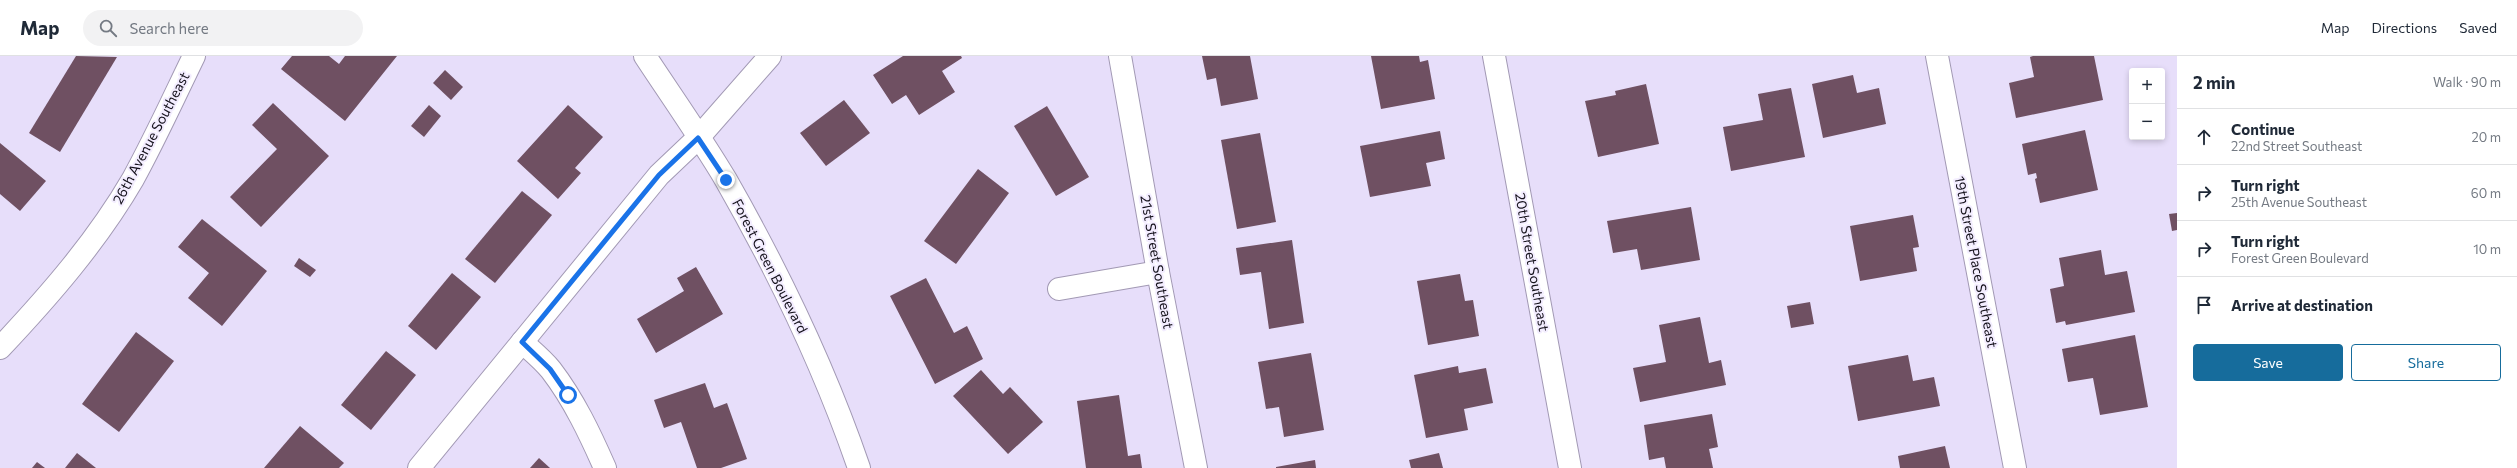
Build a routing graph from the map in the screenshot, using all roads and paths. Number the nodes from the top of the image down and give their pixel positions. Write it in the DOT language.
graph roads {
  1 [pos="194,56"];
  2 [pos="645,56"];
  3 [pos="770,56"];
  4 [pos="1120,56"];
  5 [pos="1494,56"];
  6 [pos="1937,56"];
  7 [pos="698,138"];
  8 [pos="1158,272"];
  9 [pos="1059,289"];
  10 [pos="522,342"];
  11 [pos="0,348"];
  12 [pos="419,468"];
  13 [pos="605,468"];
  14 [pos="859,468"];
  15 [pos="1196,468"];
  16 [pos="1570,468"];
  17 [pos="2015,468"];
  1 -- 11 [label="street, 26th Avenue Southeast"];
  2 -- 7 [label="street, Forest Green Boulevard"];
  3 -- 7 [label="street"];
  4 -- 8 [label="street, 21st Street Southeast"];
  5 -- 16 [label="street, 20th Street Southeast"];
  6 -- 17 [label="street, 19th Street Place Southeast"];
  7 -- 10 [label="street"];
  7 -- 14 [label="street, Forest Green Boulevard"];
  8 -- 9 [label="street"];
  8 -- 15 [label="street, 21st Street Southeast"];
  10 -- 12 [label="street"];
  10 -- 13 [label="street"];
}
